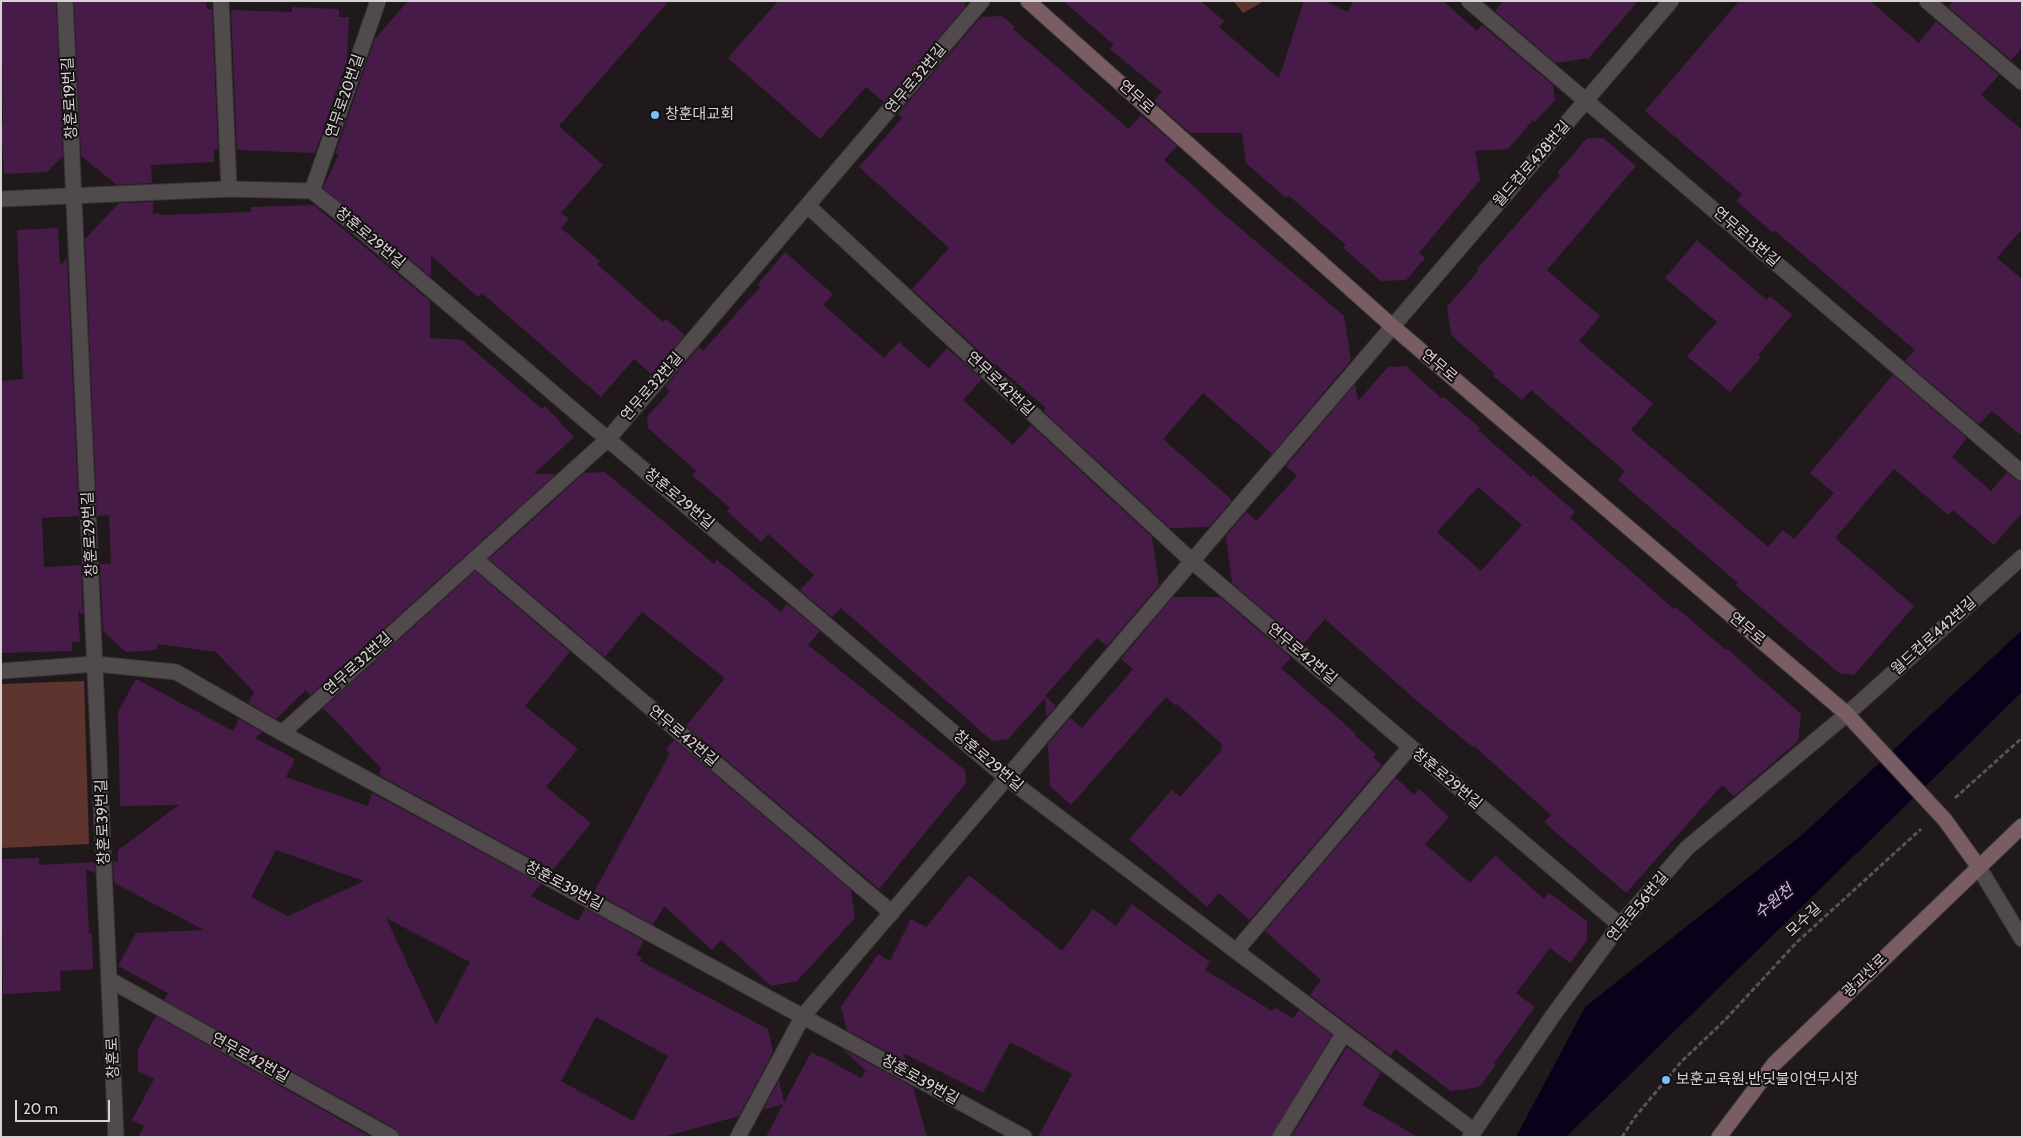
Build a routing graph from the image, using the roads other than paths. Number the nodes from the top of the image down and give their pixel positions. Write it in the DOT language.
graph roads {
  1 [pos="65,1"];
  2 [pos="221,1"];
  3 [pos="378,1"];
  4 [pos="982,1"];
  5 [pos="1028,1"];
  6 [pos="1469,1"];
  7 [pos="1672,1"];
  8 [pos="1927,1"];
  9 [pos="2022,82"];
  10 [pos="1586,101"];
  11 [pos="229,189"];
  12 [pos="312,191"];
  13 [pos="74,196"];
  14 [pos="1,199"];
  15 [pos="808,206"];
  16 [pos="1392,326"];
  17 [pos="608,439"];
  18 [pos="2022,473"];
  19 [pos="2022,557"];
  20 [pos="474,559"];
  21 [pos="1193,562"];
  22 [pos="96,664"];
  23 [pos="1,671"];
  24 [pos="1851,719"];
  25 [pos="282,733"];
  26 [pos="1410,747"];
  27 [pos="1007,778"];
  28 [pos="2022,826"];
  29 [pos="1978,866"];
  30 [pos="892,913"];
  31 [pos="1620,925"];
  32 [pos="2022,939"];
  33 [pos="1236,951"];
  34 [pos="110,980"];
  35 [pos="803,1016"];
  36 [pos="1344,1033"];
  37 [pos="1472,1134"];
  38 [pos="116,1137"];
  39 [pos="391,1137"];
  40 [pos="738,1137"];
  41 [pos="1024,1137"];
  42 [pos="1280,1137"];
  43 [pos="1719,1137"];
  1 -- 13 [label="street, 창훈로19번길"];
  2 -- 11 [label="street"];
  3 -- 12 [label="street, 연무로20번길"];
  4 -- 15 [label="street, 연무로32번길"];
  5 -- 16 [label="street, 연무로"];
  6 -- 10 [label="street, 연무로13번길"];
  7 -- 10 [label="street, 월드컵로428번길"];
  8 -- 9 [label="street"];
  10 -- 16 [label="street, 월드컵로428번길"];
  10 -- 18 [label="street, 연무로13번길"];
  11 -- 12 [label="street"];
  11 -- 13 [label="street"];
  12 -- 17 [label="street, 창훈로29번길"];
  13 -- 14 [label="street"];
  13 -- 22 [label="street, 창훈로29번길"];
  15 -- 17 [label="street, 연무로32번길"];
  15 -- 21 [label="street, 연무로42번길"];
  16 -- 21 [label="street"];
  16 -- 24 [label="street, 연무로"];
  17 -- 20 [label="street, 연무로32번길"];
  17 -- 27 [label="street, 창훈로29번길"];
  19 -- 24 [label="street, 월드컵로442번길"];
  20 -- 25 [label="street, 연무로32번길"];
  20 -- 30 [label="street, 연무로42번길"];
  21 -- 26 [label="street, 연무로42번길"];
  21 -- 27 [label="street"];
  22 -- 23 [label="street, 창훈로39번길"];
  22 -- 25 [label="street, 창훈로39번길"];
  22 -- 34 [label="street, 창훈로39번길"];
  24 -- 29 [label="street, 연무로, bridge"];
  24 -- 31 [label="street, 연무로56번길"];
  25 -- 35 [label="street, 창훈로39번길"];
  26 -- 31 [label="street, 창훈로29번길"];
  26 -- 33 [label="street, 창훈로29번길"];
  27 -- 30 [label="street"];
  27 -- 33 [label="street, 창훈로29번길"];
  28 -- 29 [label="street, 광교산로"];
  29 -- 32 [label="street"];
  29 -- 43 [label="street, 광교산로"];
  30 -- 35 [label="street"];
  31 -- 37 [label="street, 연무로56번길"];
  33 -- 36 [label="street, 창훈로29번길"];
  34 -- 38 [label="street, 창훈로"];
  34 -- 39 [label="street, 연무로42번길"];
  35 -- 40 [label="street"];
  35 -- 41 [label="street, 창훈로39번길"];
  36 -- 37 [label="street, 창훈로29번길"];
  36 -- 42 [label="street"];
}
